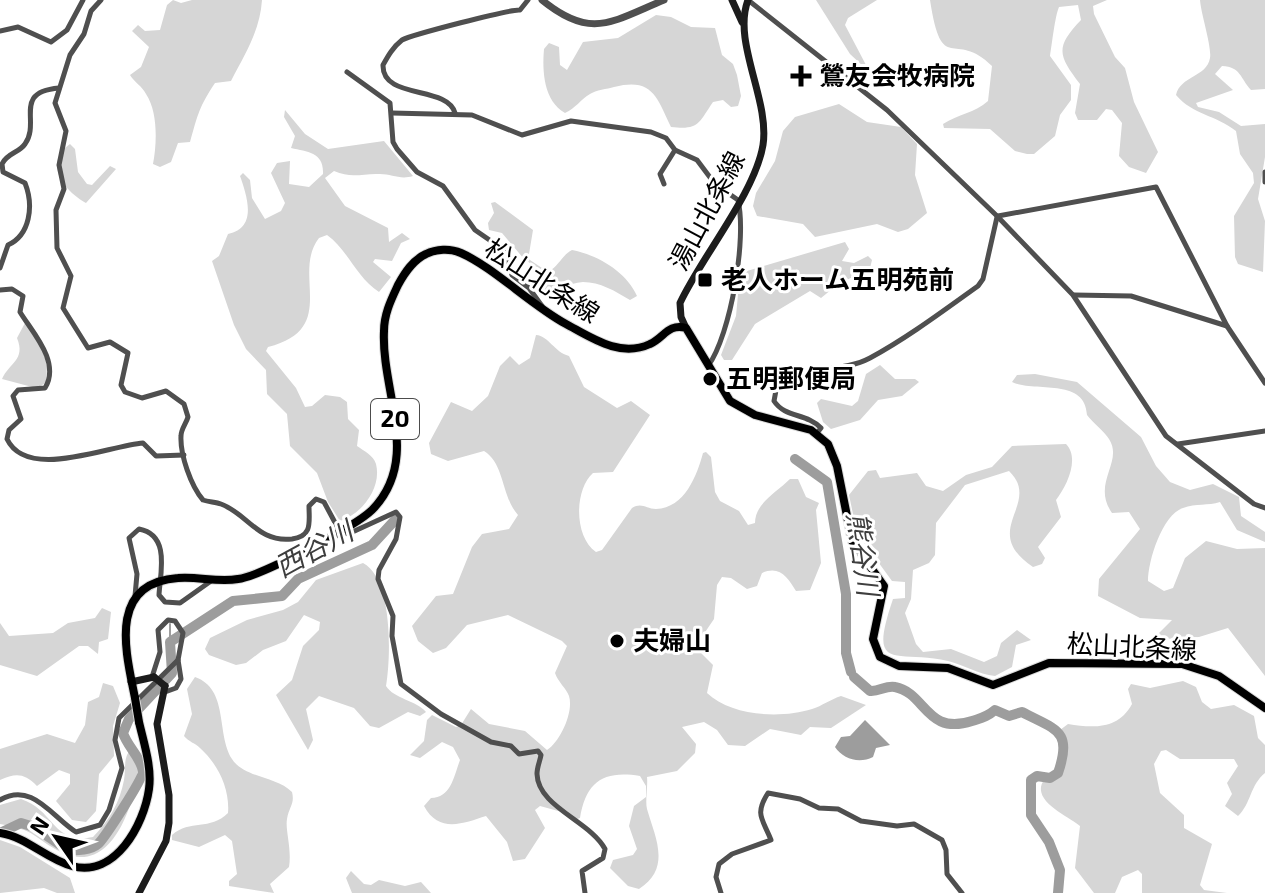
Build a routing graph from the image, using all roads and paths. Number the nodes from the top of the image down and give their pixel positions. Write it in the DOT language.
graph roads {
  1 [pos="83,0"];
  2 [pos="101,0"];
  3 [pos="528,0"];
  4 [pos="542,0"];
  5 [pos="664,0"];
  6 [pos="732,0"];
  7 [pos="748,0"];
  8 [pos="744,28"];
  9 [pos="0,31"];
  10 [pos="347,72"];
  11 [pos="59,88"];
  12 [pos="392,113"];
  13 [pos="455,113"];
  14 [pos="675,150"];
  15 [pos="1265,172"];
  16 [pos="1265,182"];
  17 [pos="664,184"];
  18 [pos="738,200"];
  19 [pos="997,216"];
  20 [pos="0,268"];
  21 [pos="0,290"];
  22 [pos="1073,295"];
  23 [pos="547,314"];
  24 [pos="681,317"];
  25 [pos="1227,326"];
  26 [pos="672,328"];
  27 [pos="686,328"];
  28 [pos="707,367"];
  29 [pos="1265,383"];
  30 [pos="1265,431"];
  31 [pos="817,433"];
  32 [pos="1177,444"];
  33 [pos="184,455"];
  34 [pos="1265,508"];
  35 [pos="339,530"];
  36 [pos="162,580"];
  37 [pos="212,580"];
  38 [pos="134,601"];
  39 [pos="176,662"];
  40 [pos="153,677"];
  41 [pos="131,682"];
  42 [pos="165,689"];
  43 [pos="1265,708"];
  44 [pos="0,800"];
  45 [pos="0,833"];
  46 [pos="139,893"];
  47 [pos="585,893"];
  48 [pos="721,893"];
  49 [pos="962,893"];
  1 -- 9 [label="street"];
  2 -- 11 [label="street"];
  3 -- 13 [label="street"];
  4 -- 5 [label="street"];
  6 -- 8 [label="main road, 湯山北条線"];
  7 -- 8 [label="main road, 湯山北条線"];
  7 -- 19 [label="street"];
  8 -- 18 [label="main road, 湯山北条線"];
  10 -- 12 [label="street"];
  11 -- 20 [label="street"];
  11 -- 33 [label="street"];
  12 -- 13 [label="street"];
  12 -- 23 [label="street"];
  13 -- 14 [label="street"];
  14 -- 17 [label="street"];
  14 -- 18 [label="street"];
  15 -- 16 [label="street"];
  18 -- 24 [label="main road, 湯山北条線"];
  18 -- 28 [label="street"];
  19 -- 22 [label="street"];
  19 -- 25 [label="street"];
  19 -- 31 [label="street"];
  21 -- 33 [label="street"];
  22 -- 25 [label="street"];
  22 -- 32 [label="street"];
  23 -- 26 [label="main road, 松山北条線 / 20"];
  23 -- 35 [label="main road, 松山北条線 / 20"];
  24 -- 26 [label="main road, 湯山北条線"];
  24 -- 27 [label="main road"];
  25 -- 29 [label="street"];
  26 -- 27 [label="main road, 松山北条線 / 20"];
  27 -- 28 [label="main road"];
  28 -- 31 [label="main road"];
  30 -- 32 [label="street"];
  31 -- 43 [label="main road, 松山北条線"];
  32 -- 34 [label="street"];
  33 -- 35 [label="street"];
  35 -- 37 [label="main road, 松山北条線 / 20"];
  35 -- 47 [label="street"];
  36 -- 37 [label="main road, 松山北条線 / 20"];
  36 -- 37 [label="street"];
  36 -- 38 [label="main road"];
  36 -- 38 [label="street"];
  38 -- 41 [label="main road"];
  39 -- 40 [label="street"];
  39 -- 42 [label="street"];
  39 -- 44 [label="street"];
  40 -- 41 [label="main road"];
  40 -- 42 [label="main road, bridge"];
  41 -- 45 [label="main road, bridge"];
  42 -- 46 [label="main road"];
  48 -- 49 [label="street"];
}
